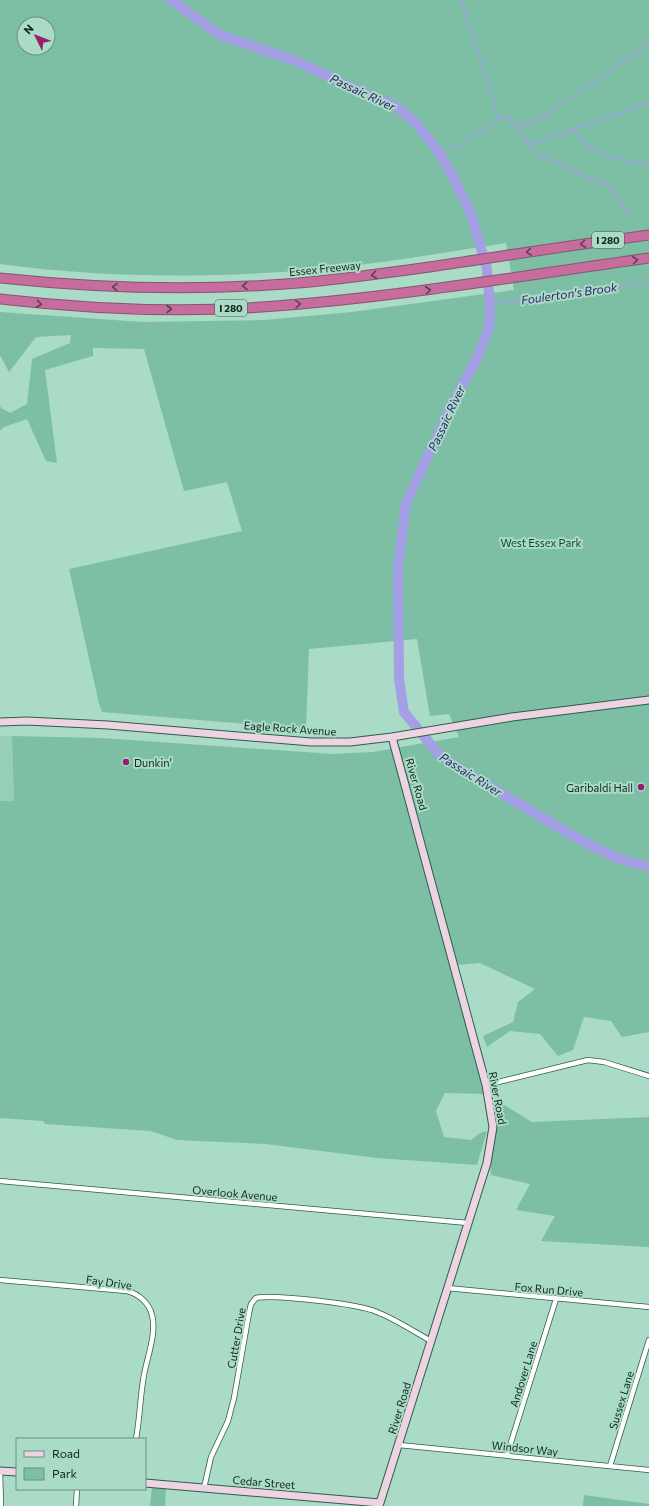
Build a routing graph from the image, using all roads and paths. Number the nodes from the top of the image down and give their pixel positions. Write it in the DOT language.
graph roads {
  1 [pos="649,235"];
  2 [pos="649,258"];
  3 [pos="0,278"];
  4 [pos="0,299"];
  5 [pos="649,700"];
  6 [pos="0,722"];
  7 [pos="392,737"];
  8 [pos="649,1076"];
  9 [pos="486,1086"];
  10 [pos="0,1181"];
  11 [pos="468,1223"];
  12 [pos="0,1280"];
  13 [pos="447,1288"];
  14 [pos="556,1299"];
  15 [pos="649,1307"];
  16 [pos="649,1340"];
  17 [pos="431,1341"];
  18 [pos="136,1438"];
  19 [pos="399,1445"];
  20 [pos="507,1455"];
  21 [pos="610,1466"];
  22 [pos="649,1470"];
  23 [pos="0,1471"];
  24 [pos="16,1472"];
  25 [pos="146,1483"];
  26 [pos="204,1488"];
  27 [pos="77,1490"];
  28 [pos="380,1505"];
  29 [pos="2,1506"];
  30 [pos="76,1506"];
  1 -- 3 [label="highway, Essex Freeway / I 280, one-way"];
  4 -- 2 [label="highway, I 280, one-way"];
  5 -- 7 [label="street, Eagle Rock Avenue"];
  6 -- 7 [label="street, Eagle Rock Avenue"];
  7 -- 9 [label="street, River Road"];
  8 -- 9 [label="street"];
  9 -- 11 [label="street, River Road"];
  10 -- 11 [label="street, Overlook Avenue"];
  11 -- 13 [label="street, River Road"];
  12 -- 18 [label="street, Fay Drive"];
  13 -- 14 [label="street, Fox Run Drive"];
  13 -- 17 [label="street, River Road"];
  14 -- 15 [label="street, Fox Run Drive"];
  14 -- 20 [label="street, Andover Lane"];
  16 -- 21 [label="street, Sussex Lane"];
  17 -- 19 [label="street, River Road"];
  17 -- 26 [label="street, Cutter Drive"];
  19 -- 20 [label="street, Windsor Way"];
  19 -- 28 [label="street, River Road"];
  20 -- 21 [label="street, Windsor Way"];
  21 -- 22 [label="street, Windsor Way"];
  23 -- 24 [label="street"];
  23 -- 29 [label="street"];
  25 -- 26 [label="street, Cedar Street"];
  26 -- 28 [label="street, Cedar Street"];
  27 -- 30 [label="street"];
}
